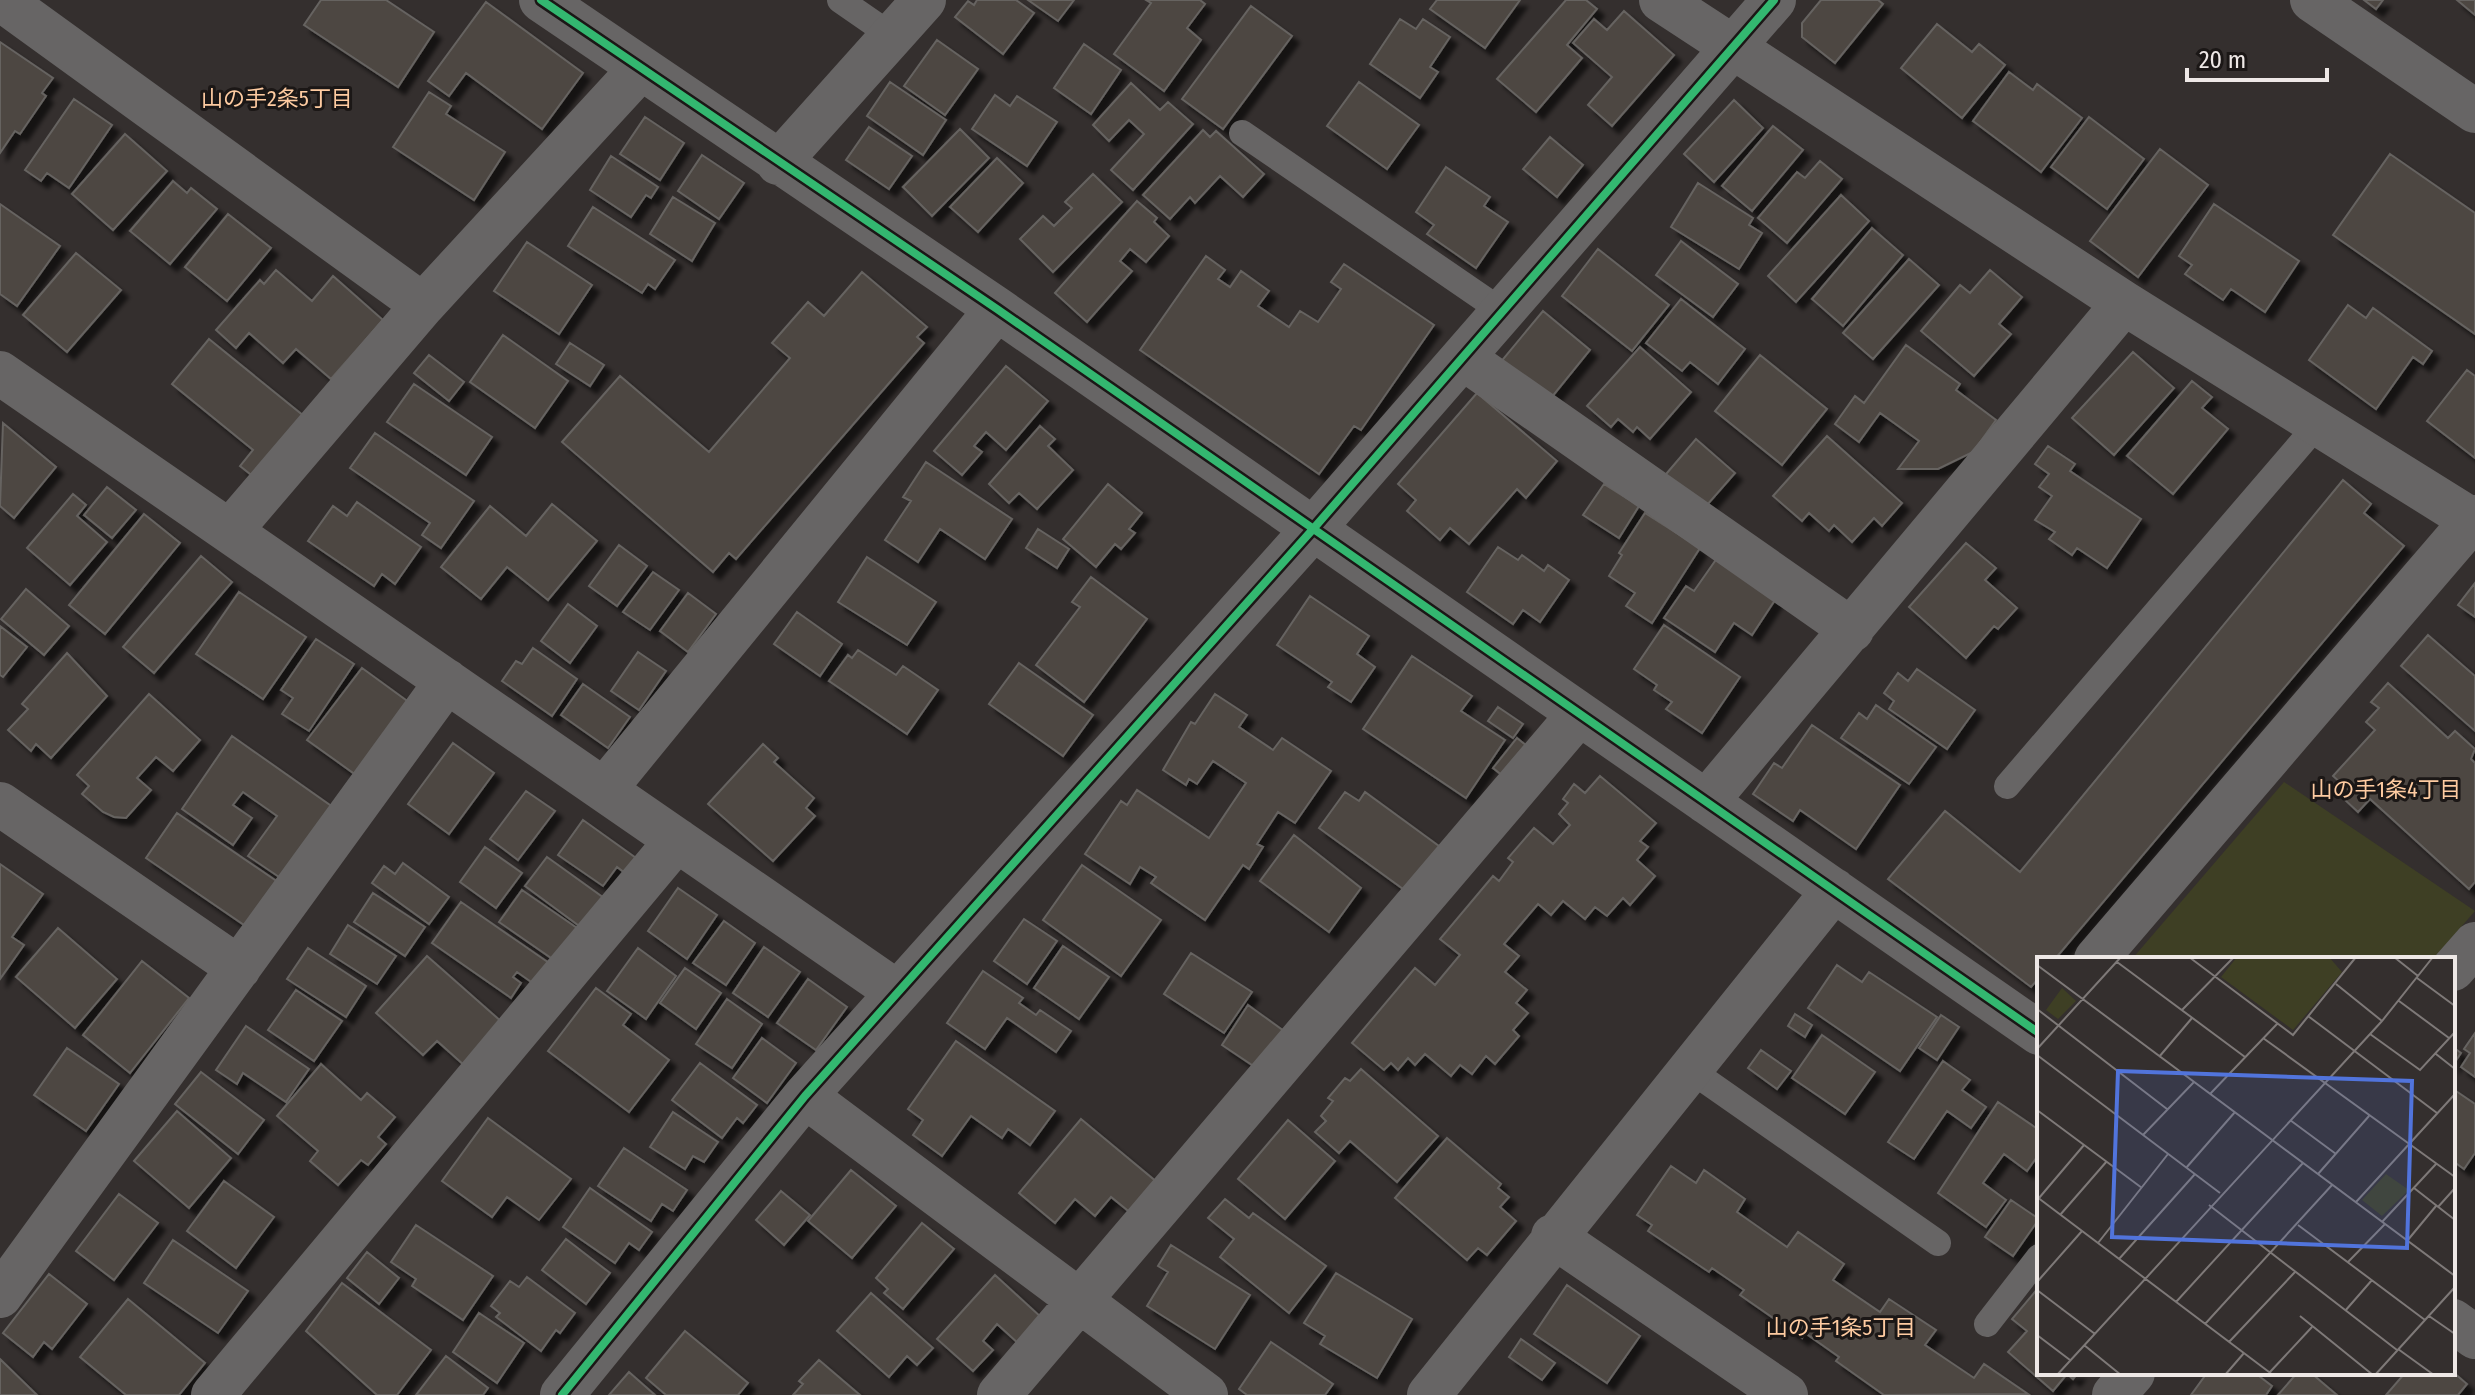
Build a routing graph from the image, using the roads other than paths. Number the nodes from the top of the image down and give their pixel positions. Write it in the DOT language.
graph roads {
  1 [pos="2,0"];
  2 [pos="541,0"];
  3 [pos="840,0"];
  4 [pos="924,0"];
  5 [pos="1661,0"];
  6 [pos="1774,0"];
  7 [pos="2312,0"];
  8 [pos="892,36"];
  9 [pos="1732,49"];
  10 [pos="640,69"];
  11 [pos="2475,111"];
  12 [pos="1242,133"];
  13 [pos="778,163"];
  14 [pos="2124,303"];
  15 [pos="423,305"];
  16 [pos="997,309"];
  17 [pos="1503,312"];
  18 [pos="1463,358"];
  19 [pos="0,373"];
  20 [pos="2318,424"];
  21 [pos="2474,519"];
  22 [pos="1314,528"];
  23 [pos="230,531"];
  24 [pos="1852,630"];
  25 [pos="447,681"];
  26 [pos="1579,714"];
  27 [pos="2007,786"];
  28 [pos="604,790"];
  29 [pos="1706,802"];
  30 [pos="0,804"];
  31 [pos="677,840"];
  32 [pos="1834,890"];
  33 [pos="2475,944"];
  34 [pos="2098,957"];
  35 [pos="2455,967"];
  36 [pos="239,968"];
  37 [pos="897,992"];
  38 [pos="2037,1029"];
  39 [pos="1689,1069"];
  40 [pos="805,1096"];
  41 [pos="1553,1236"];
  42 [pos="1938,1243"];
  43 [pos="2037,1260"];
  44 [pos="0,1296"];
  45 [pos="1079,1300"];
  46 [pos="2455,1322"];
  47 [pos="1987,1324"];
  48 [pos="2475,1337"];
  49 [pos="2131,1375"];
  50 [pos="213,1395"];
  51 [pos="562,1395"];
  52 [pos="999,1395"];
  53 [pos="1206,1395"];
  54 [pos="1429,1395"];
  55 [pos="1786,1395"];
  56 [pos="2114,1395"];
  1 -- 15 [label="street"];
  2 -- 10 [label="street"];
  3 -- 8 [label="lane"];
  4 -- 8 [label="street"];
  5 -- 9 [label="street"];
  6 -- 9 [label="street"];
  7 -- 11 [label="street"];
  8 -- 13 [label="street"];
  9 -- 14 [label="street"];
  9 -- 17 [label="street"];
  10 -- 13 [label="street"];
  10 -- 15 [label="street"];
  12 -- 17 [label="lane"];
  13 -- 16 [label="street"];
  14 -- 20 [label="street"];
  14 -- 24 [label="street"];
  15 -- 23 [label="street"];
  16 -- 22 [label="street"];
  16 -- 28 [label="street"];
  17 -- 18 [label="street"];
  18 -- 22 [label="street"];
  18 -- 24 [label="street"];
  19 -- 23 [label="street"];
  20 -- 21 [label="street"];
  20 -- 27 [label="lane"];
  21 -- 34 [label="street"];
  22 -- 26 [label="street"];
  22 -- 37 [label="street"];
  23 -- 25 [label="street"];
  24 -- 29 [label="street"];
  25 -- 28 [label="street"];
  25 -- 36 [label="street"];
  26 -- 29 [label="street"];
  26 -- 45 [label="street"];
  28 -- 31 [label="street"];
  29 -- 32 [label="street"];
  30 -- 36 [label="street"];
  31 -- 37 [label="street"];
  31 -- 50 [label="street"];
  32 -- 38 [label="street"];
  32 -- 39 [label="street"];
  33 -- 35 [label="street"];
  36 -- 44 [label="street"];
  37 -- 40 [label="street"];
  39 -- 41 [label="street"];
  39 -- 42 [label="lane"];
  40 -- 45 [label="street"];
  40 -- 51 [label="street"];
  41 -- 54 [label="street"];
  41 -- 55 [label="street"];
  43 -- 47 [label="lane"];
  45 -- 52 [label="street"];
  45 -- 53 [label="street"];
  46 -- 48 [label="street"];
  49 -- 56 [label="street"];
}
